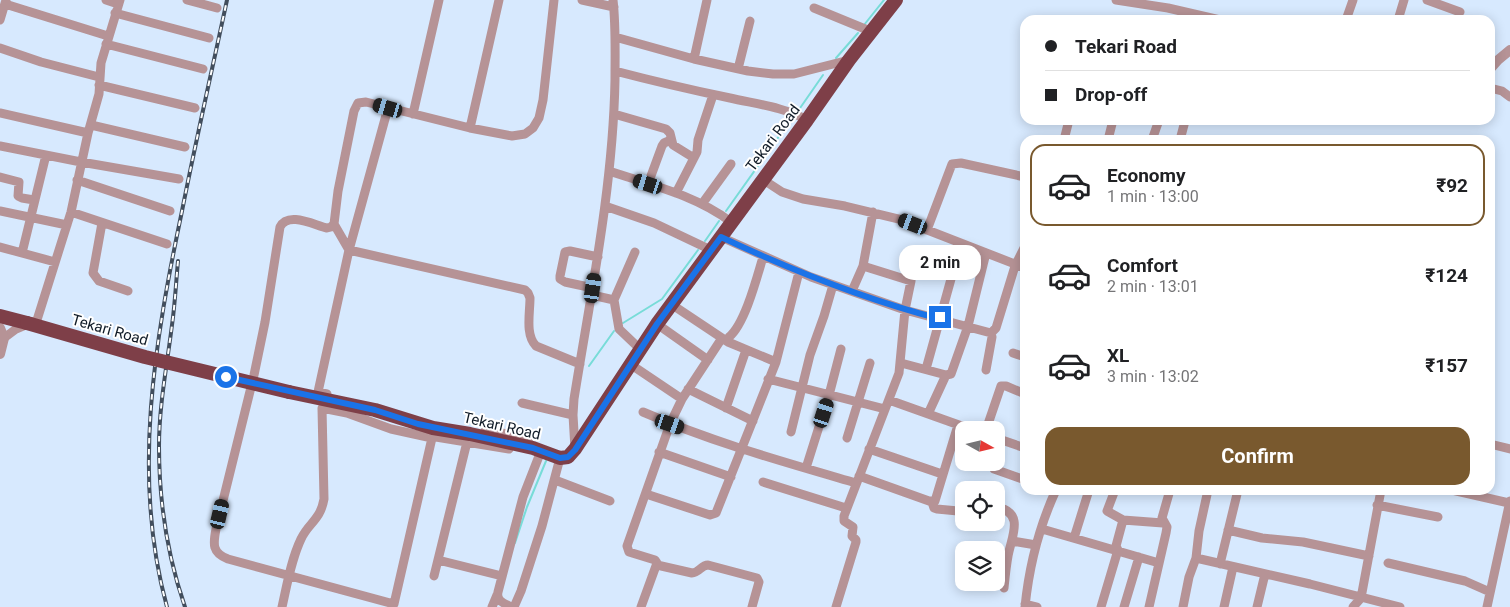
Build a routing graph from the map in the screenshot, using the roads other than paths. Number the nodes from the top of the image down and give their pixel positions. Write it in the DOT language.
graph roads {
  1 [pos="106,0"];
  2 [pos="187,0"];
  3 [pos="439,0"];
  4 [pos="499,0"];
  5 [pos="554,0"];
  6 [pos="582,0"];
  7 [pos="708,0"];
  8 [pos="896,0"];
  9 [pos="1116,0"];
  10 [pos="1353,0"];
  11 [pos="1404,0"];
  12 [pos="1427,0"];
  13 [pos="6,2"];
  14 [pos="613,4"];
  15 [pos="118,6"];
  16 [pos="217,8"];
  17 [pos="814,8"];
  18 [pos="1460,12"];
  19 [pos="1198,15"];
  20 [pos="1348,15"];
  21 [pos="1400,15"];
  22 [pos="0,20"];
  23 [pos="750,21"];
  24 [pos="870,31"];
  25 [pos="615,37"];
  26 [pos="209,38"];
  27 [pos="107,40"];
  28 [pos="0,48"];
  29 [pos="1510,50"];
  30 [pos="694,59"];
  31 [pos="849,60"];
  32 [pos="1495,63"];
  33 [pos="203,69"];
  34 [pos="738,69"];
  35 [pos="615,71"];
  36 [pos="99,81"];
  37 [pos="1495,90"];
  38 [pos="713,95"];
  39 [pos="1510,97"];
  40 [pos="195,108"];
  41 [pos="388,108"];
  42 [pos="0,113"];
  43 [pos="413,114"];
  44 [pos="614,114"];
  45 [pos="807,120"];
  46 [pos="470,128"];
  47 [pos="89,129"];
  48 [pos="671,140"];
  49 [pos="0,146"];
  50 [pos="185,147"];
  51 [pos="46,155"];
  52 [pos="694,158"];
  53 [pos="81,162"];
  54 [pos="731,164"];
  55 [pos="609,171"];
  56 [pos="0,177"];
  57 [pos="1020,177"];
  58 [pos="179,179"];
  59 [pos="78,180"];
  60 [pos="762,180"];
  61 [pos="648,184"];
  62 [pos="676,193"];
  63 [pos="34,200"];
  64 [pos="702,204"];
  65 [pos="605,206"];
  66 [pos="0,211"];
  67 [pos="170,211"];
  68 [pos="71,212"];
  69 [pos="873,212"];
  70 [pos="30,218"];
  71 [pos="731,222"];
  72 [pos="102,223"];
  73 [pos="334,224"];
  74 [pos="67,225"];
  75 [pos="928,230"];
  76 [pos="721,237"];
  77 [pos="961,243"];
  78 [pos="167,244"];
  79 [pos="0,247"];
  80 [pos="349,250"];
  81 [pos="711,250"];
  82 [pos="635,252"];
  83 [pos="22,253"];
  84 [pos="986,253"];
  85 [pos="598,257"];
  86 [pos="763,257"];
  87 [pos="55,262"];
  88 [pos="862,266"];
  89 [pos="1020,266"];
  90 [pos="1020,268"];
  91 [pos="799,272"];
  92 [pos="833,285"];
  93 [pos="593,291"];
  94 [pos="852,291"];
  95 [pos="128,292"];
  96 [pos="614,300"];
  97 [pos="672,304"];
  98 [pos="905,310"];
  99 [pos="0,312"];
  100 [pos="0,316"];
  101 [pos="940,319"];
  102 [pos="37,320"];
  103 [pos="657,324"];
  104 [pos="968,326"];
  105 [pos="0,328"];
  106 [pos="991,333"];
  107 [pos="4,338"];
  108 [pos="725,340"];
  109 [pos="841,349"];
  110 [pos="640,350"];
  111 [pos="746,350"];
  112 [pos="1013,353"];
  113 [pos="0,354"];
  114 [pos="1020,355"];
  115 [pos="708,360"];
  116 [pos="776,362"];
  117 [pos="870,363"];
  118 [pos="900,363"];
  119 [pos="630,364"];
  120 [pos="926,369"];
  121 [pos="986,370"];
  122 [pos="579,371"];
  123 [pos="946,374"];
  124 [pos="768,379"];
  125 [pos="802,388"];
  126 [pos="688,389"];
  127 [pos="1020,392"];
  128 [pos="829,395"];
  129 [pos="682,399"];
  130 [pos="857,402"];
  131 [pos="522,403"];
  132 [pos="887,405"];
  133 [pos="726,408"];
  134 [pos="643,412"];
  135 [pos="565,413"];
  136 [pos="928,414"];
  137 [pos="753,421"];
  138 [pos="989,421"];
  139 [pos="670,424"];
  140 [pos="955,424"];
  141 [pos="790,432"];
  142 [pos="955,434"];
  143 [pos="432,438"];
  144 [pos="847,438"];
  145 [pos="1005,441"];
  146 [pos="467,442"];
  147 [pos="1495,445"];
  148 [pos="1020,446"];
  149 [pos="1510,448"];
  150 [pos="537,449"];
  151 [pos="741,449"];
  152 [pos="869,449"];
  153 [pos="575,450"];
  154 [pos="659,452"];
  155 [pos="560,458"];
  156 [pos="806,468"];
  157 [pos="1000,471"];
  158 [pos="942,474"];
  159 [pos="730,477"];
  160 [pos="1020,478"];
  161 [pos="858,479"];
  162 [pos="555,480"];
  163 [pos="763,482"];
  164 [pos="646,494"];
  165 [pos="1053,495"];
  166 [pos="1087,495"];
  167 [pos="1114,495"];
  168 [pos="1169,495"];
  169 [pos="1207,495"];
  170 [pos="1237,495"];
  171 [pos="1380,495"];
  172 [pos="1476,495"];
  173 [pos="610,501"];
  174 [pos="932,502"];
  175 [pos="1510,502"];
  176 [pos="1377,505"];
  177 [pos="846,508"];
  178 [pos="1005,510"];
  179 [pos="955,511"];
  180 [pos="1438,517"];
  181 [pos="1123,520"];
  182 [pos="1163,523"];
  183 [pos="1042,528"];
  184 [pos="1228,530"];
  185 [pos="1074,538"];
  186 [pos="1012,541"];
  187 [pos="1036,545"];
  188 [pos="1118,550"];
  189 [pos="1369,556"];
  190 [pos="1139,557"];
  191 [pos="1196,558"];
  192 [pos="438,560"];
  193 [pos="1159,563"];
  194 [pos="1388,563"];
  195 [pos="1220,564"];
  196 [pos="657,565"];
  197 [pos="1233,567"];
  198 [pos="1265,574"];
  199 [pos="289,575"];
  200 [pos="434,576"];
  201 [pos="502,576"];
  202 [pos="1005,580"];
  203 [pos="1490,592"];
  204 [pos="497,595"];
  205 [pos="1361,598"];
  206 [pos="1488,604"];
  207 [pos="394,606"];
  208 [pos="1025,606"];
  209 [pos="282,607"];
  210 [pos="492,607"];
  211 [pos="512,607"];
  212 [pos="641,607"];
  213 [pos="752,607"];
  214 [pos="836,607"];
  215 [pos="1037,607"];
  216 [pos="1101,607"];
  217 [pos="1124,607"];
  218 [pos="1149,607"];
  219 [pos="1183,607"];
  220 [pos="1224,607"];
  221 [pos="1257,607"];
  222 [pos="1353,607"];
  223 [pos="1400,607"];
  224 [pos="1498,607"];
  1 -- 15 [label="street"];
  2 -- 16 [label="street"];
  3 -- 43 [label="street"];
  4 -- 46 [label="street"];
  5 -- 46 [label="street"];
  6 -- 14 [label="street"];
  7 -- 30 [label="street"];
  8 -- 24 [label="highway, Tekari Road"];
  9 -- 19 [label="street"];
  10 -- 20 [label="street"];
  11 -- 21 [label="street"];
  12 -- 18 [label="street"];
  13 -- 22 [label="street"];
  13 -- 27 [label="street"];
  14 -- 25 [label="street"];
  15 -- 26 [label="street"];
  15 -- 27 [label="street"];
  17 -- 24 [label="street"];
  23 -- 34 [label="street"];
  24 -- 31 [label="highway, Tekari Road"];
  25 -- 30 [label="street"];
  25 -- 35 [label="street"];
  27 -- 33 [label="street"];
  27 -- 36 [label="street"];
  28 -- 36 [label="street"];
  29 -- 32 [label="street"];
  30 -- 34 [label="street"];
  31 -- 34 [label="street"];
  31 -- 45 [label="highway, Tekari Road"];
  35 -- 38 [label="street"];
  35 -- 44 [label="street"];
  36 -- 40 [label="street"];
  36 -- 47 [label="street"];
  37 -- 39 [label="street"];
  38 -- 45 [label="street"];
  38 -- 52 [label="street"];
  41 -- 43 [label="street"];
  41 -- 73 [label="street"];
  41 -- 80 [label="street"];
  42 -- 47 [label="street"];
  43 -- 46 [label="street"];
  44 -- 48 [label="street"];
  44 -- 55 [label="street"];
  45 -- 60 [label="highway, Tekari Road"];
  47 -- 50 [label="street"];
  47 -- 53 [label="street"];
  48 -- 52 [label="street"];
  48 -- 61 [label="street"];
  49 -- 51 [label="street"];
  51 -- 53 [label="street"];
  51 -- 63 [label="street"];
  52 -- 62 [label="street"];
  53 -- 58 [label="street"];
  53 -- 59 [label="street"];
  54 -- 64 [label="street"];
  55 -- 61 [label="street"];
  55 -- 65 [label="street"];
  56 -- 63 [label="street"];
  57 -- 75 [label="street"];
  59 -- 67 [label="street"];
  59 -- 68 [label="street"];
  60 -- 69 [label="street"];
  60 -- 71 [label="highway, Tekari Road"];
  61 -- 62 [label="street"];
  62 -- 64 [label="street"];
  63 -- 70 [label="street"];
  64 -- 71 [label="street"];
  65 -- 81 [label="street"];
  65 -- 85 [label="street"];
  66 -- 70 [label="street"];
  68 -- 72 [label="street"];
  68 -- 74 [label="street"];
  69 -- 75 [label="street"];
  69 -- 88 [label="street"];
  70 -- 74 [label="street"];
  70 -- 83 [label="street"];
  71 -- 76 [label="highway, Tekari Road"];
  72 -- 78 [label="street"];
  72 -- 95 [label="street"];
  73 -- 80 [label="street"];
  73 -- 199 [label="street"];
  74 -- 87 [label="street"];
  75 -- 77 [label="street"];
  76 -- 81 [label="highway, Tekari Road"];
  76 -- 86 [label="street"];
  77 -- 84 [label="street"];
  77 -- 101 [label="street"];
  79 -- 83 [label="street"];
  80 -- 122 [label="street"];
  80 -- 150 [label="street"];
  81 -- 97 [label="highway, Tekari Road"];
  82 -- 96 [label="street"];
  83 -- 87 [label="street"];
  84 -- 89 [label="street"];
  84 -- 104 [label="street"];
  85 -- 93 [label="street"];
  85 -- 93 [label="street"];
  86 -- 91 [label="street"];
  86 -- 108 [label="street"];
  87 -- 102 [label="street"];
  88 -- 94 [label="street"];
  88 -- 98 [label="street"];
  90 -- 106 [label="street"];
  91 -- 92 [label="street"];
  91 -- 116 [label="street"];
  92 -- 94 [label="street"];
  92 -- 125 [label="street"];
  93 -- 96 [label="street"];
  93 -- 122 [label="street"];
  94 -- 98 [label="street"];
  96 -- 110 [label="street"];
  97 -- 103 [label="highway, Tekari Road"];
  97 -- 108 [label="street"];
  98 -- 101 [label="street"];
  98 -- 118 [label="street"];
  99 -- 102 [label="street"];
  100 -- 150 [label="highway, Tekari Road, bridge"];
  101 -- 104 [label="street"];
  101 -- 120 [label="street"];
  102 -- 107 [label="street"];
  103 -- 110 [label="highway, Tekari Road"];
  103 -- 115 [label="street"];
  104 -- 106 [label="street"];
  104 -- 123 [label="street"];
  105 -- 107 [label="street"];
  106 -- 121 [label="street"];
  107 -- 113 [label="street"];
  108 -- 111 [label="street"];
  108 -- 115 [label="street"];
  109 -- 128 [label="street"];
  110 -- 119 [label="highway, Tekari Road"];
  111 -- 116 [label="street"];
  111 -- 133 [label="street"];
  112 -- 114 [label="street"];
  115 -- 126 [label="street"];
  116 -- 124 [label="street"];
  117 -- 130 [label="street"];
  118 -- 120 [label="street"];
  118 -- 132 [label="street"];
  119 -- 129 [label="street"];
  119 -- 153 [label="highway, Tekari Road"];
  120 -- 123 [label="street"];
  122 -- 135 [label="street"];
  123 -- 136 [label="street"];
  124 -- 125 [label="street"];
  124 -- 137 [label="street"];
  125 -- 128 [label="street"];
  125 -- 141 [label="street"];
  126 -- 129 [label="street"];
  126 -- 133 [label="street"];
  127 -- 138 [label="street"];
  128 -- 130 [label="street"];
  128 -- 156 [label="street"];
  129 -- 139 [label="street"];
  130 -- 132 [label="street"];
  130 -- 144 [label="street"];
  131 -- 135 [label="street"];
  132 -- 136 [label="street"];
  132 -- 152 [label="street"];
  133 -- 137 [label="street"];
  134 -- 139 [label="street"];
  135 -- 153 [label="street"];
  136 -- 140 [label="street"];
  137 -- 151 [label="street"];
  139 -- 151 [label="street"];
  139 -- 154 [label="street"];
  142 -- 158 [label="street"];
  143 -- 146 [label="street"];
  143 -- 199 [label="street"];
  143 -- 207 [label="street"];
  145 -- 148 [label="street"];
  146 -- 150 [label="street"];
  146 -- 192 [label="street"];
  147 -- 149 [label="street"];
  150 -- 155 [label="highway, Tekari Road"];
  150 -- 201 [label="street"];
  151 -- 156 [label="street"];
  151 -- 159 [label="street"];
  152 -- 158 [label="street"];
  152 -- 161 [label="street"];
  153 -- 155 [label="highway, Tekari Road"];
  154 -- 159 [label="street"];
  154 -- 164 [label="street"];
  155 -- 162 [label="street"];
  156 -- 161 [label="street"];
  157 -- 160 [label="street"];
  158 -- 174 [label="street"];
  159 -- 164 [label="street"];
  161 -- 174 [label="street"];
  161 -- 177 [label="street"];
  162 -- 173 [label="street"];
  162 -- 211 [label="street"];
  163 -- 177 [label="street"];
  164 -- 196 [label="street"];
  165 -- 183 [label="street"];
  166 -- 185 [label="street"];
  167 -- 181 [label="street"];
  168 -- 182 [label="street"];
  169 -- 191 [label="street"];
  170 -- 184 [label="street"];
  171 -- 176 [label="street"];
  172 -- 175 [label="street"];
  174 -- 179 [label="street"];
  175 -- 203 [label="street"];
  176 -- 180 [label="street"];
  176 -- 189 [label="street"];
  177 -- 214 [label="street"];
  178 -- 186 [label="street"];
  181 -- 182 [label="street"];
  181 -- 188 [label="street"];
  182 -- 193 [label="street"];
  183 -- 185 [label="street"];
  183 -- 187 [label="street"];
  184 -- 189 [label="street"];
  184 -- 195 [label="street"];
  185 -- 188 [label="street"];
  186 -- 187 [label="street"];
  186 -- 202 [label="street"];
  187 -- 208 [label="street"];
  188 -- 190 [label="street"];
  188 -- 216 [label="street"];
  189 -- 205 [label="street"];
  190 -- 193 [label="street"];
  190 -- 217 [label="street"];
  191 -- 195 [label="street"];
  191 -- 219 [label="street"];
  192 -- 200 [label="street"];
  192 -- 201 [label="street"];
  193 -- 218 [label="street"];
  194 -- 203 [label="street"];
  195 -- 197 [label="street"];
  196 -- 212 [label="street"];
  196 -- 213 [label="street"];
  197 -- 198 [label="street"];
  197 -- 220 [label="street"];
  198 -- 205 [label="street"];
  198 -- 221 [label="street"];
  199 -- 207 [label="street"];
  199 -- 209 [label="street"];
  201 -- 204 [label="street"];
  203 -- 206 [label="street"];
  204 -- 210 [label="street"];
  204 -- 211 [label="street"];
  205 -- 222 [label="street"];
  205 -- 223 [label="street"];
  206 -- 224 [label="street"];
  208 -- 215 [label="street"];
}
